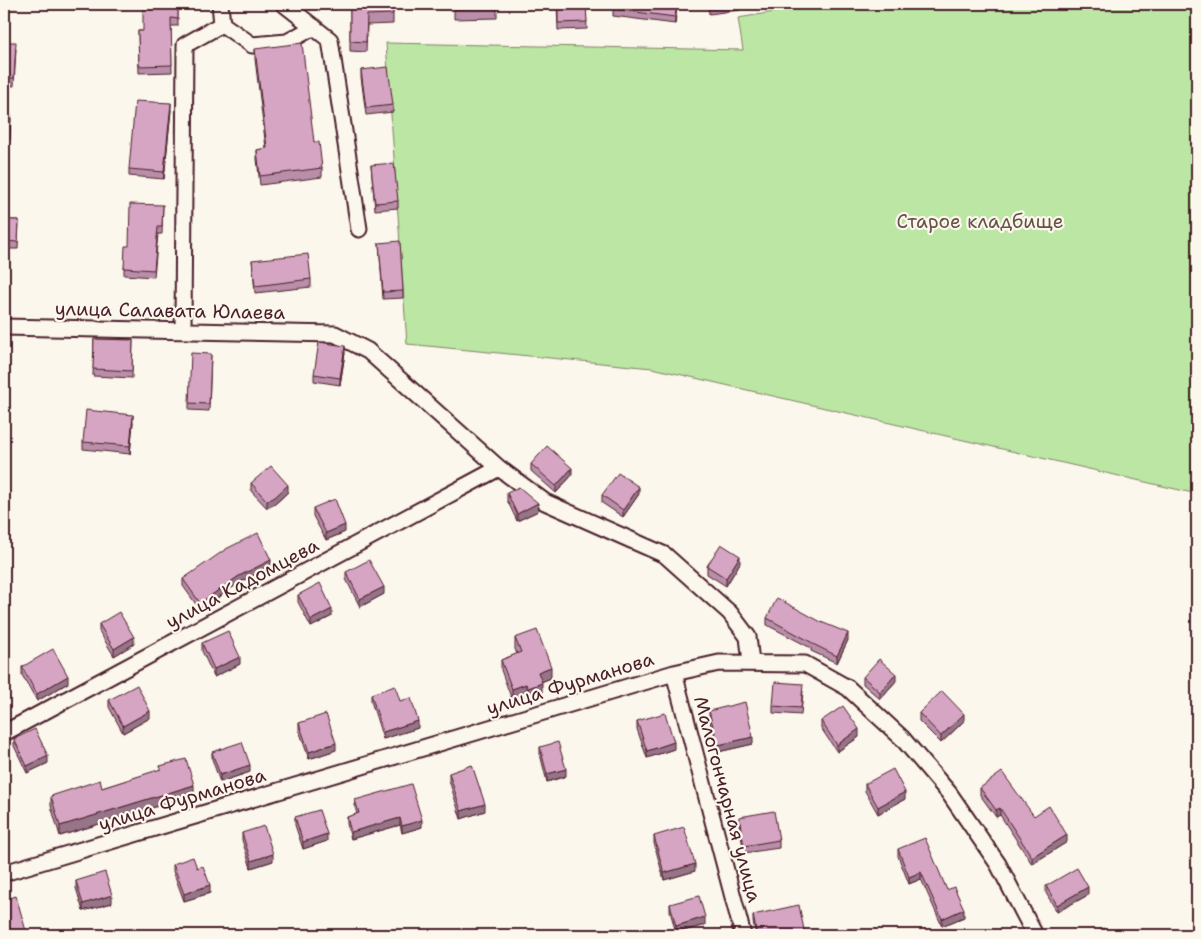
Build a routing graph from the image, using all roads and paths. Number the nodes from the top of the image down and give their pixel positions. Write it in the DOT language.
graph roads {
  1 [pos="220,4"];
  2 [pos="284,4"];
  3 [pos="222,24"];
  4 [pos="314,27"];
  5 [pos="359,229"];
  6 [pos="4,327"];
  7 [pos="183,330"];
  8 [pos="499,468"];
  9 [pos="751,662"];
  10 [pos="674,673"];
  11 [pos="4,733"];
  12 [pos="4,873"];
  13 [pos="743,935"];
  14 [pos="1035,935"];
  1 -- 3 [label="street"];
  2 -- 4 [label="street"];
  3 -- 4 [label="street"];
  3 -- 7 [label="street"];
  4 -- 5 [label="street"];
  6 -- 7 [label="street, улица Салавата Юлаева"];
  7 -- 8 [label="street, улица Салавата Юлаева"];
  8 -- 9 [label="street"];
  8 -- 11 [label="street, улица Кадомцева"];
  9 -- 10 [label="street, улица Фурманова"];
  9 -- 14 [label="street, улица Фурманова"];
  10 -- 12 [label="street, улица Фурманова"];
  10 -- 13 [label="street, Малогончарная улица"];
}
